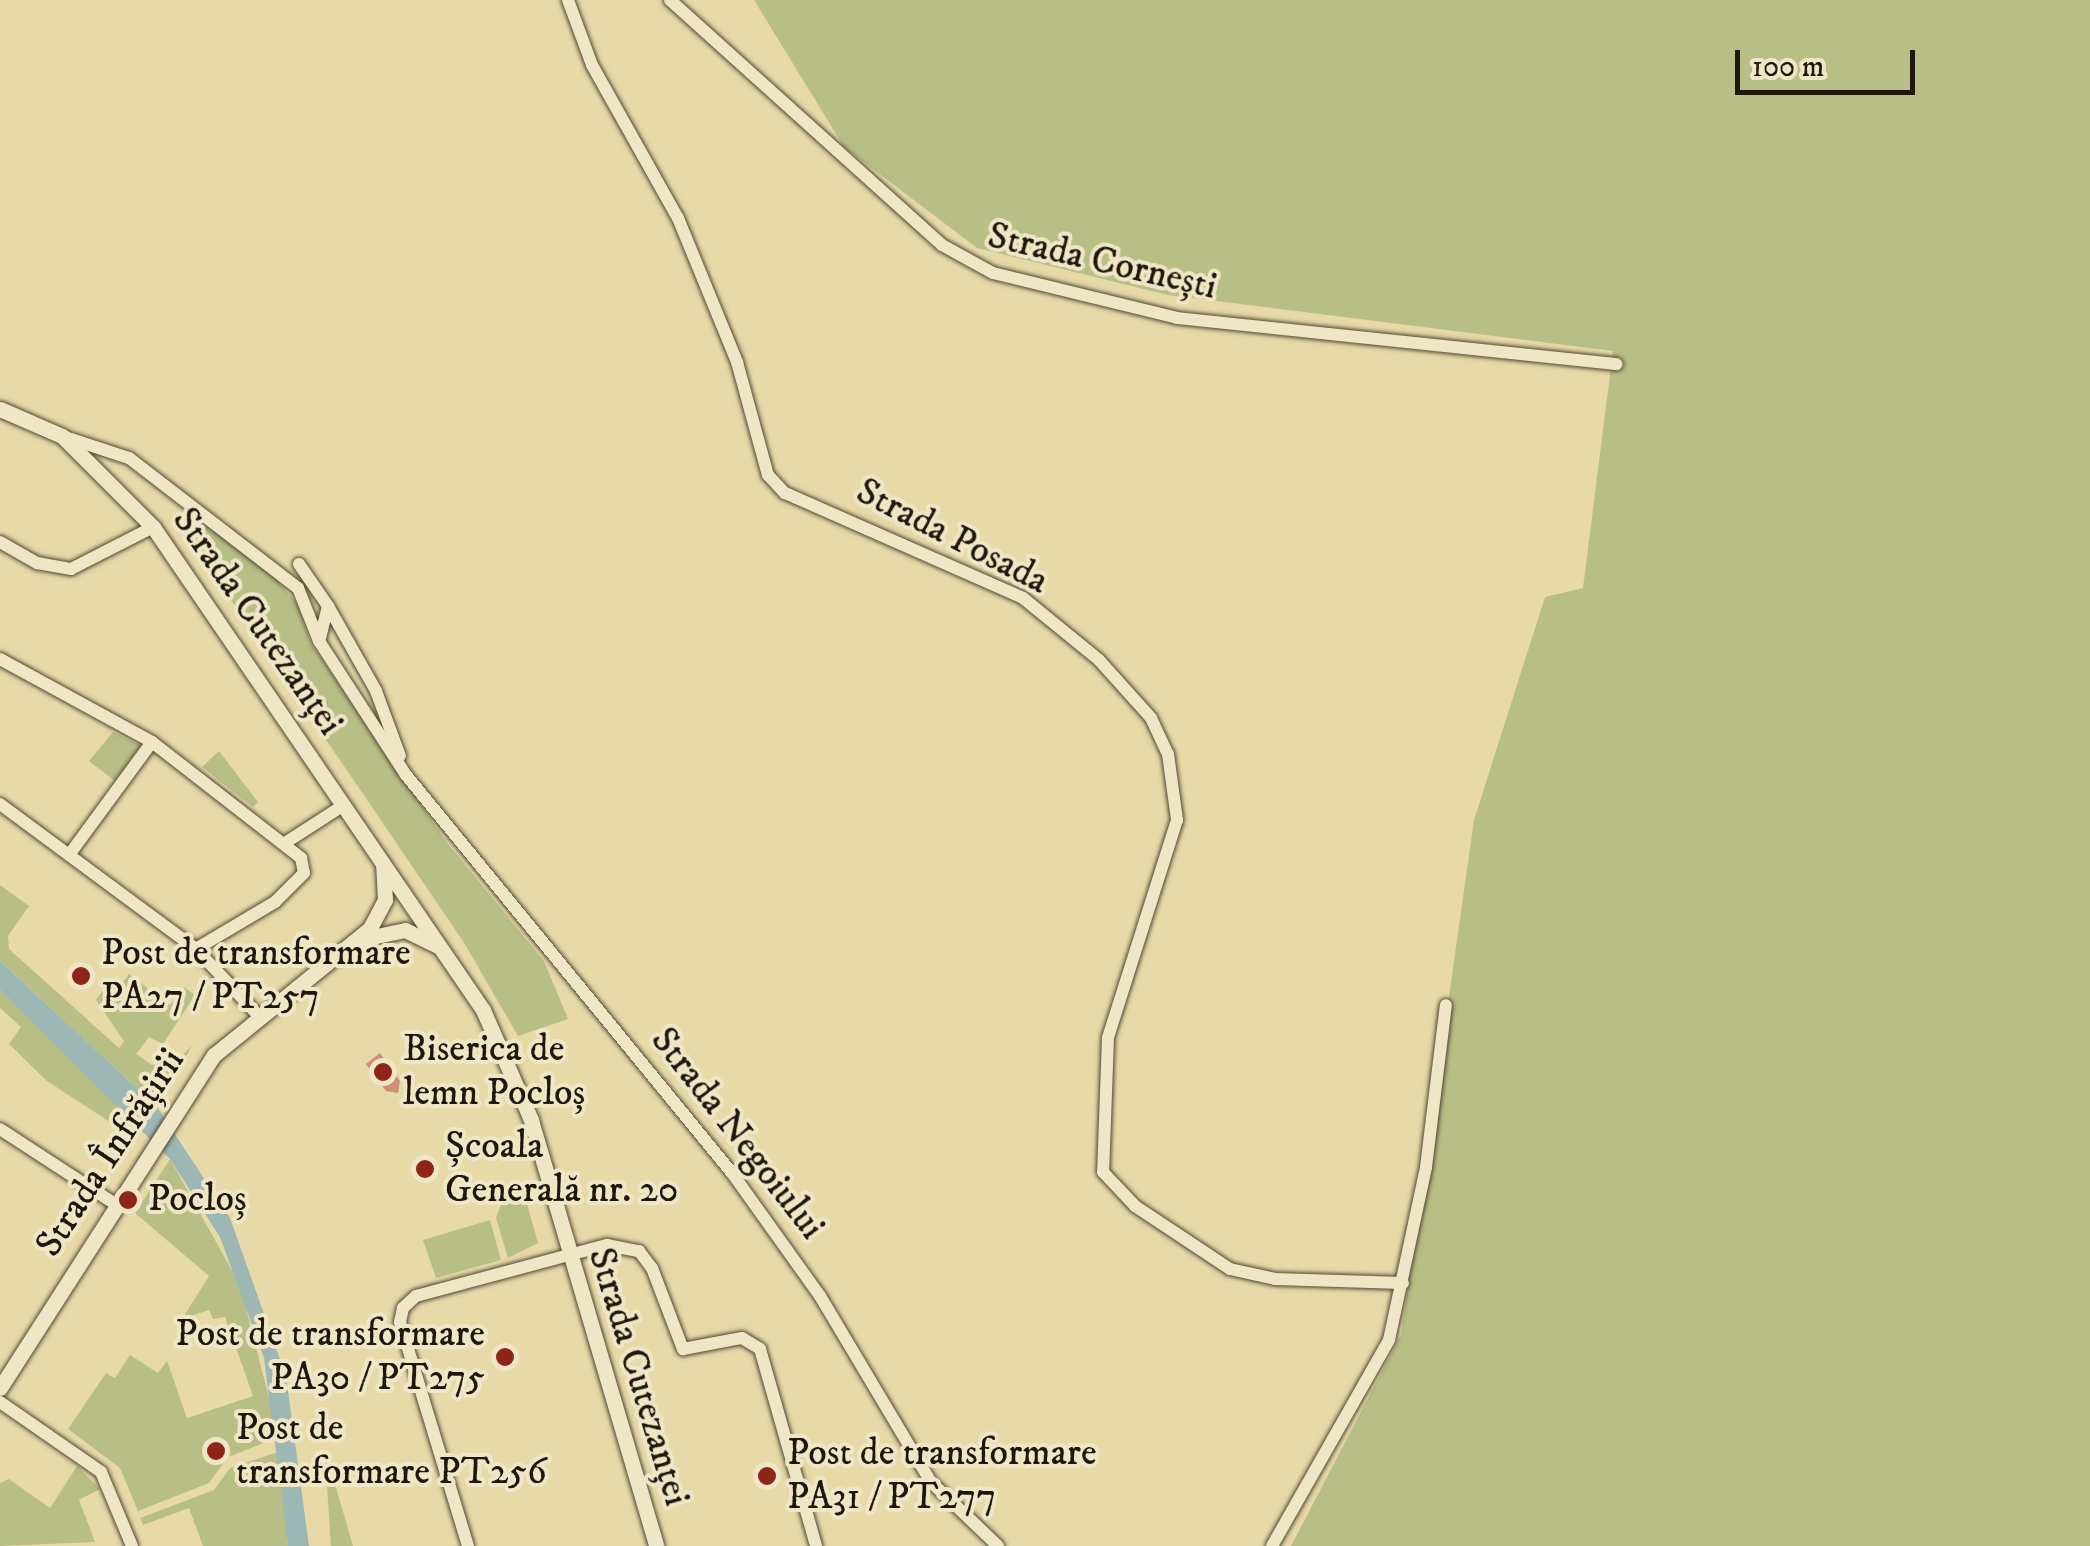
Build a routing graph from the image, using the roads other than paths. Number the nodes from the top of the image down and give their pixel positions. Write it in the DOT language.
graph roads {
  1 [pos="568,0"];
  2 [pos="670,0"];
  3 [pos="1617,364"];
  4 [pos="0,410"];
  5 [pos="62,436"];
  6 [pos="153,527"];
  7 [pos="0,542"];
  8 [pos="299,564"];
  9 [pos="328,606"];
  10 [pos="319,641"];
  11 [pos="0,659"];
  12 [pos="152,742"];
  13 [pos="405,773"];
  14 [pos="0,804"];
  15 [pos="344,804"];
  16 [pos="285,844"];
  17 [pos="69,855"];
  18 [pos="381,859"];
  19 [pos="414,902"];
  20 [pos="383,905"];
  21 [pos="399,929"];
  22 [pos="354,943"];
  23 [pos="196,949"];
  24 [pos="446,952"];
  25 [pos="1446,1005"];
  26 [pos="256,1013"];
  27 [pos="0,1129"];
  28 [pos="115,1204"];
  29 [pos="566,1256"];
  30 [pos="1403,1282"];
  31 [pos="0,1388"];
  32 [pos="0,1402"];
  33 [pos="132,1546"];
  34 [pos="468,1546"];
  35 [pos="656,1546"];
  36 [pos="816,1546"];
  37 [pos="998,1546"];
  38 [pos="1272,1546"];
  1 -- 30 [label="street, Strada Posada"];
  2 -- 3 [label="street, Strada Cornești"];
  4 -- 5 [label="street, Strada Negoiului"];
  5 -- 6 [label="street, Strada Cutezanței"];
  5 -- 10 [label="street, Strada Negoiului"];
  6 -- 7 [label="street"];
  6 -- 15 [label="street, Strada Cutezanței"];
  8 -- 9 [label="street, Strada Negoiului"];
  9 -- 10 [label="street"];
  9 -- 13 [label="street, Strada Negoiului"];
  10 -- 13 [label="street, Strada Negoiului"];
  11 -- 12 [label="street"];
  12 -- 16 [label="street"];
  12 -- 17 [label="street"];
  13 -- 37 [label="street, Strada Negoiului"];
  14 -- 17 [label="street"];
  15 -- 16 [label="street"];
  15 -- 18 [label="street, Strada Cutezanței"];
  15 -- 24 [label="street"];
  16 -- 23 [label="street"];
  17 -- 23 [label="street"];
  18 -- 19 [label="street, Strada Cutezanței"];
  18 -- 20 [label="street, Strada Cutezanței"];
  19 -- 20 [label="street"];
  19 -- 21 [label="street"];
  19 -- 24 [label="street, Strada Cutezanței"];
  20 -- 21 [label="street"];
  20 -- 22 [label="street, Strada Înfrățirii"];
  21 -- 22 [label="street, Strada Înfrățirii"];
  21 -- 24 [label="street"];
  22 -- 26 [label="street, Strada Înfrățirii"];
  23 -- 26 [label="street"];
  24 -- 29 [label="street, Strada Cutezanței"];
  25 -- 30 [label="street"];
  26 -- 28 [label="street, Strada Înfrățirii"];
  27 -- 28 [label="street"];
  28 -- 31 [label="street, Strada Înfrățirii"];
  29 -- 34 [label="street"];
  29 -- 35 [label="street, Strada Cutezanței"];
  29 -- 36 [label="street"];
  30 -- 38 [label="street"];
  32 -- 33 [label="street"];
}
